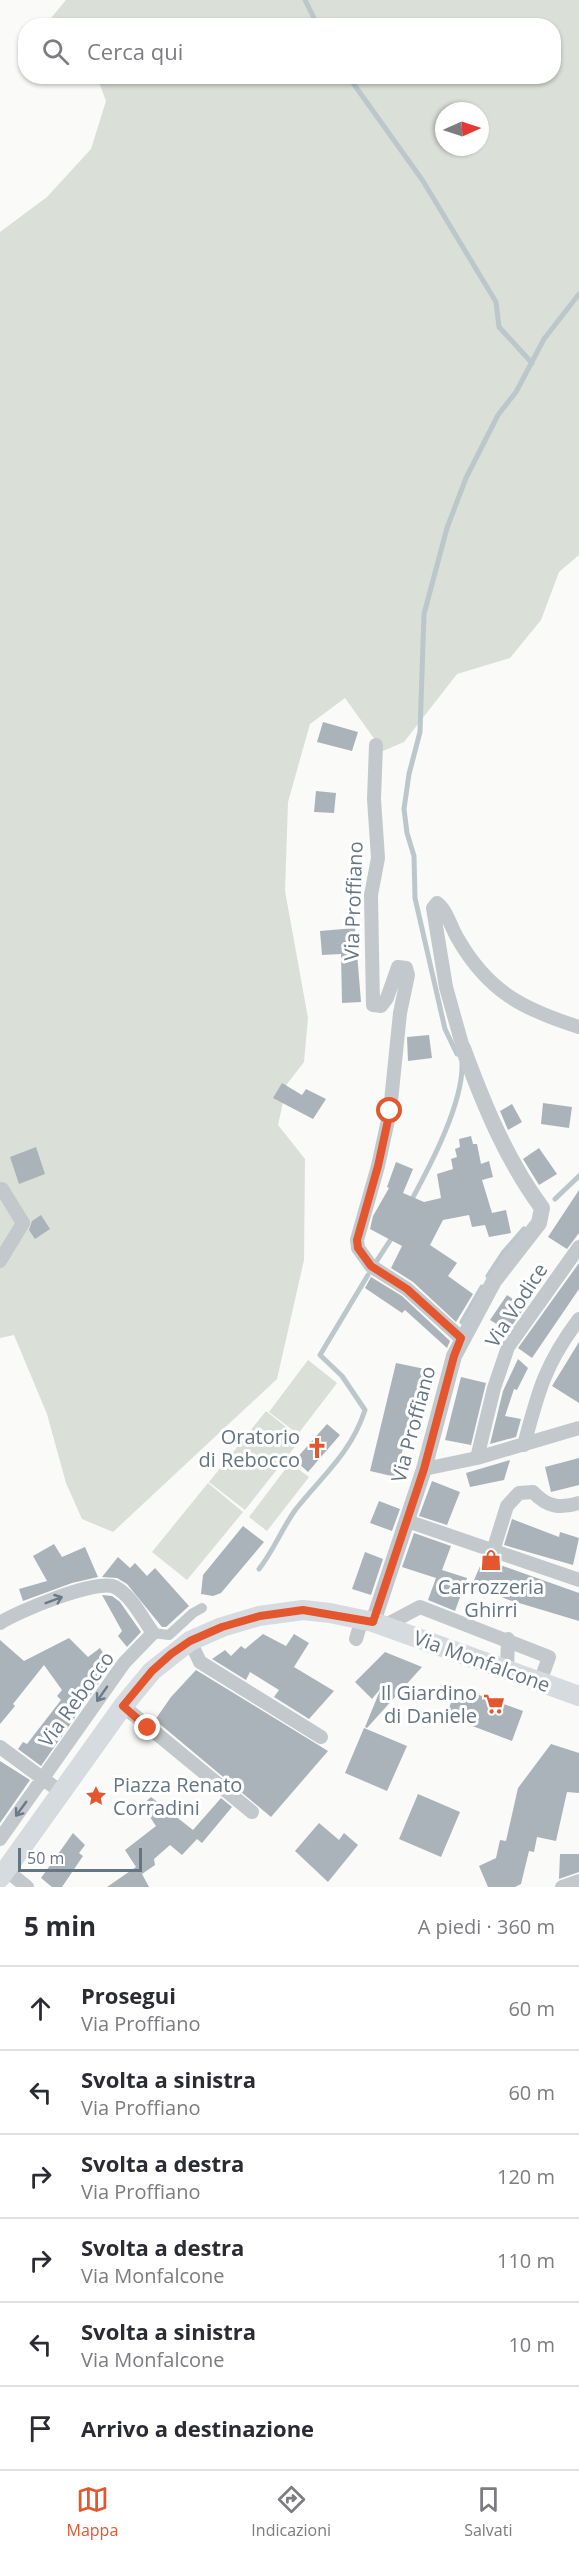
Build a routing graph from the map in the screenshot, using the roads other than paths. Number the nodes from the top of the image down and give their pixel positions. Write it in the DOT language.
graph roads {
  1 [pos="376,745"];
  2 [pos="579,1026"];
  3 [pos="463,1048"];
  4 [pos="2,1189"];
  5 [pos="579,1247"];
  6 [pos="0,1261"];
  7 [pos="579,1319"];
  8 [pos="461,1338"];
  9 [pos="579,1428"];
  10 [pos="525,1445"];
  11 [pos="477,1458"];
  12 [pos="424,1469"];
  13 [pos="579,1503"];
  14 [pos="407,1521"];
  15 [pos="494,1551"];
  16 [pos="579,1580"];
  17 [pos="202,1608"];
  18 [pos="373,1622"];
  19 [pos="0,1623"];
  20 [pos="153,1634"];
  21 [pos="356,1639"];
  22 [pos="508,1639"];
  23 [pos="190,1641"];
  24 [pos="507,1669"];
  25 [pos="540,1682"];
  26 [pos="579,1696"];
  27 [pos="123,1706"];
  28 [pos="321,1737"];
  29 [pos="0,1746"];
  30 [pos="42,1780"];
  31 [pos="61,1792"];
  32 [pos="252,1812"];
  33 [pos="0,1839"];
  34 [pos="3,1874"];
  35 [pos="579,1881"];
  36 [pos="27,1887"];
  37 [pos="562,1887"];
  1 -- 8 [label="street, Via Proffiano"];
  2 -- 3 [label="street, Via Proffiano"];
  3 -- 8 [label="street, Via Proffiano"];
  4 -- 6 [label="street"];
  5 -- 11 [label="street, Via Vodice"];
  7 -- 10 [label="street"];
  8 -- 12 [label="street, Via Proffiano"];
  9 -- 10 [label="street"];
  10 -- 11 [label="street"];
  11 -- 12 [label="street"];
  12 -- 14 [label="street, Via Proffiano"];
  13 -- 15 [label="street"];
  14 -- 15 [label="street"];
  14 -- 18 [label="street, Via Proffiano"];
  15 -- 16 [label="street"];
  17 -- 20 [label="street, Via Rebocco"];
  18 -- 21 [label="street"];
  18 -- 22 [label="street, Via Monfalcone"];
  18 -- 23 [label="main road, Via Monfalcone"];
  18 -- 24 [label="main road, Via Monfalcone"];
  19 -- 20 [label="street, one-way"];
  20 -- 30 [label="street, Via Rebocco, one-way"];
  22 -- 24 [label="street"];
  22 -- 25 [label="street, Via Monfalcone"];
  23 -- 27 [label="main road, Via Monfalcone"];
  23 -- 28 [label="street"];
  24 -- 25 [label="main road, Via Monfalcone"];
  25 -- 26 [label="main road, Via Monfalcone"];
  27 -- 31 [label="main road, Via Monfalcone"];
  27 -- 32 [label="street"];
  29 -- 30 [label="street"];
  30 -- 31 [label="street"];
  30 -- 33 [label="street, Via Rebocco, one-way"];
  31 -- 34 [label="main road, Via Monfalcone"];
  34 -- 36 [label="street"];
  35 -- 37 [label="street"];
}
